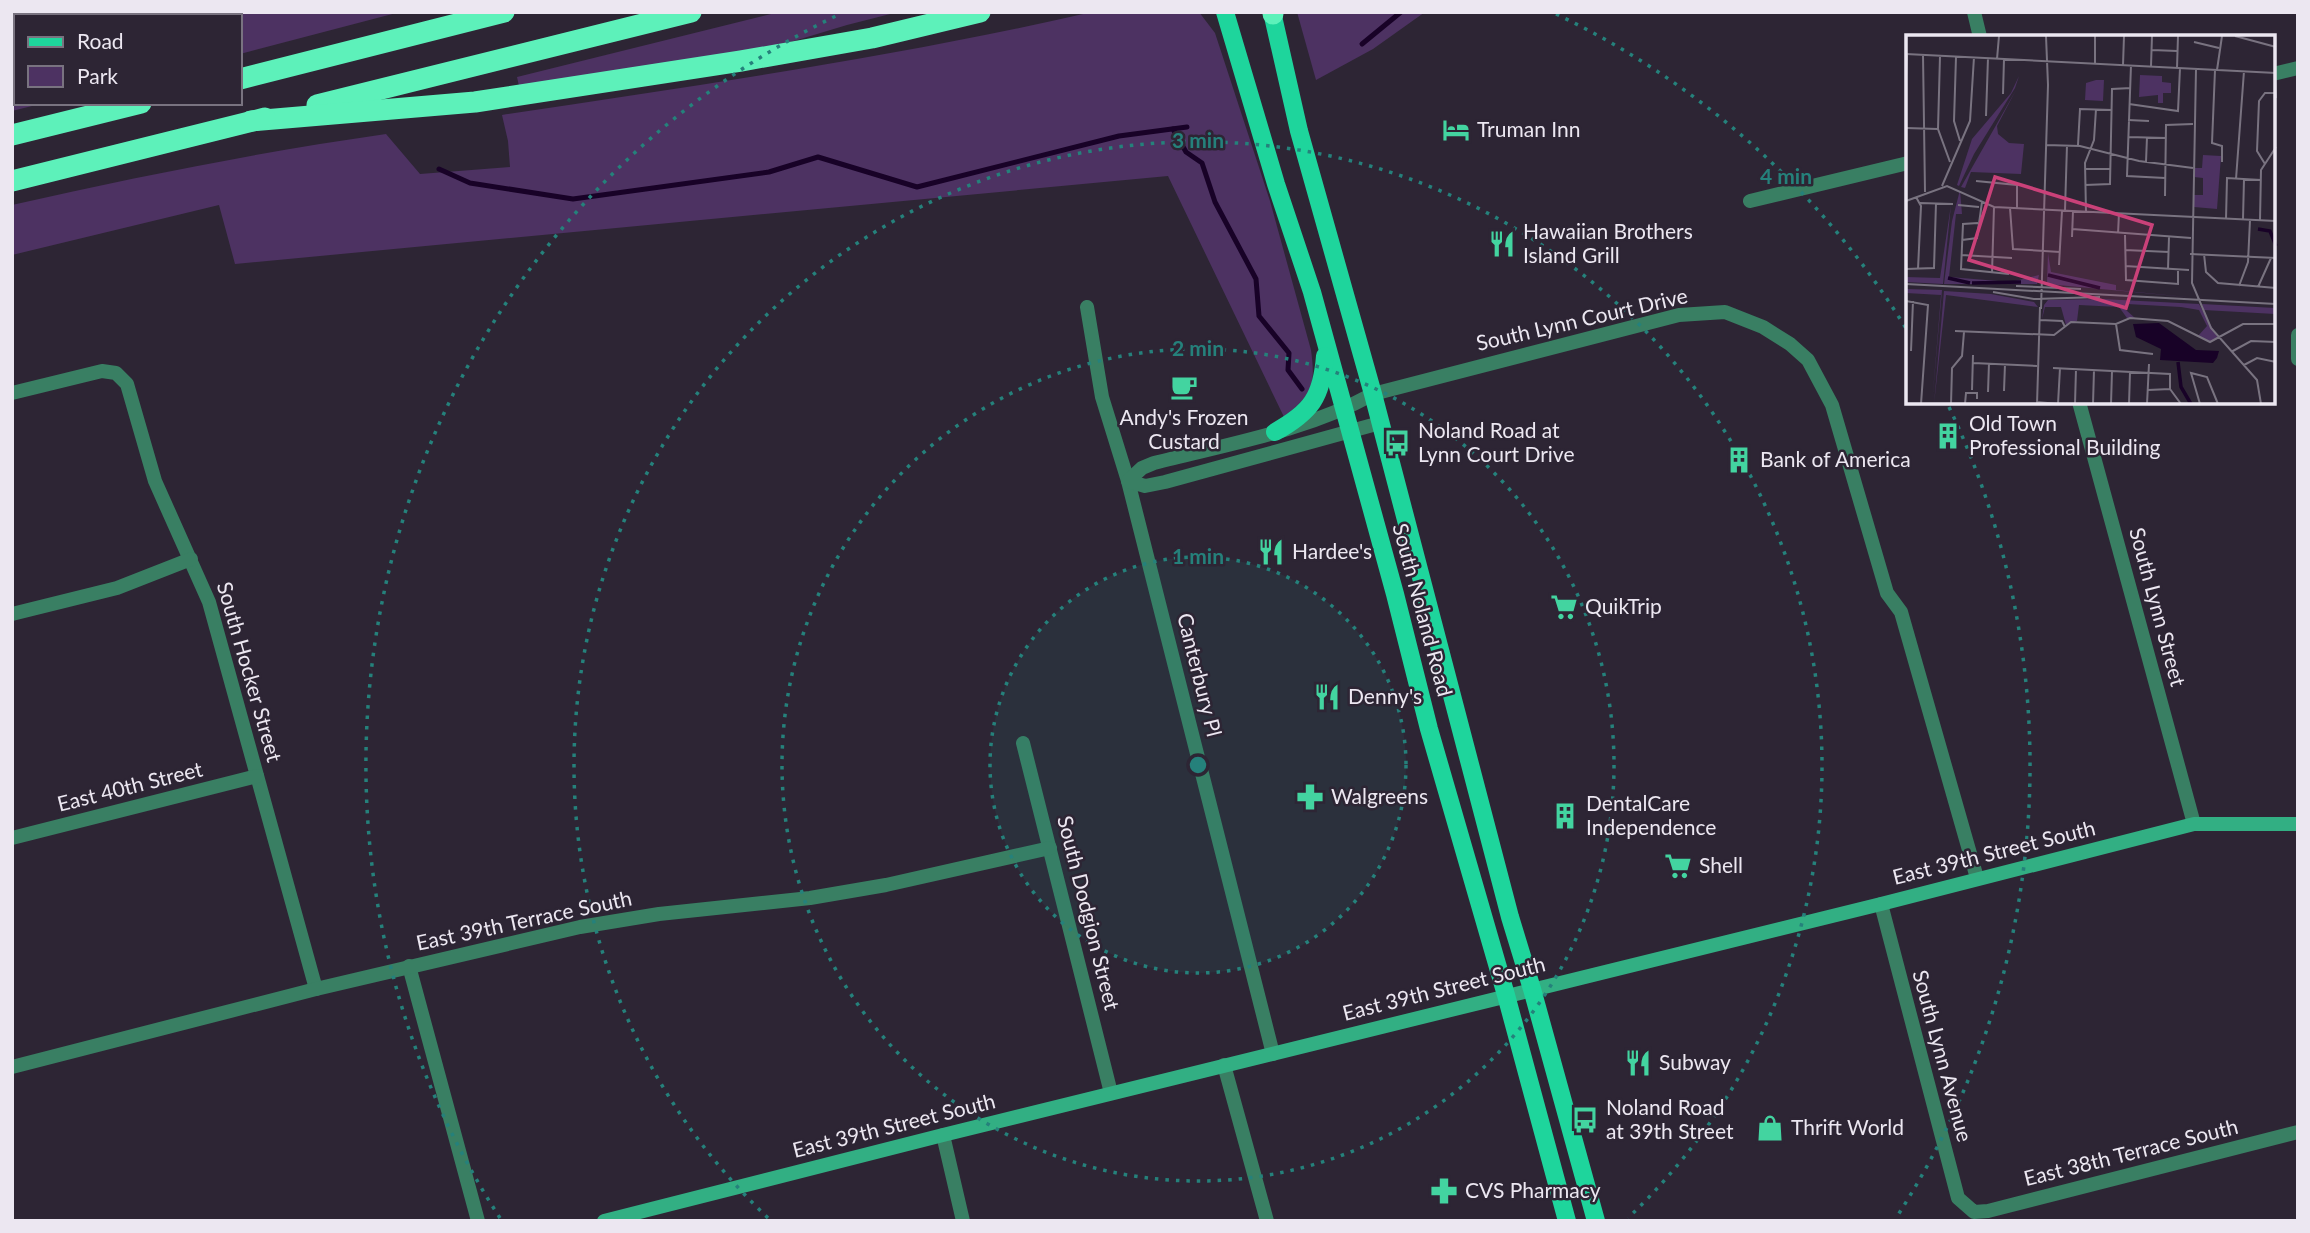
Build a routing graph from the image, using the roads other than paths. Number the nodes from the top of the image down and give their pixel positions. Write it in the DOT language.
graph roads {
  1 [pos="436,12"];
  2 [pos="504,12"];
  3 [pos="691,12"];
  4 [pos="980,12"];
  5 [pos="1226,12"];
  6 [pos="1974,12"];
  7 [pos="1273,13"];
  8 [pos="1980,35"];
  9 [pos="392,41"];
  10 [pos="2298,68"];
  11 [pos="2275,74"];
  12 [pos="242,78"];
  13 [pos="133,105"];
  14 [pos="251,121"];
  15 [pos="12,135"];
  16 [pos="1906,163"];
  17 [pos="12,181"];
  18 [pos="1750,201"];
  19 [pos="1087,307"];
  20 [pos="2298,335"];
  21 [pos="1327,345"];
  22 [pos="2298,359"];
  23 [pos="12,393"];
  24 [pos="1373,394"];
  25 [pos="2081,404"];
  26 [pos="1345,410"];
  27 [pos="1380,423"];
  28 [pos="1351,431"];
  29 [pos="1275,432"];
  30 [pos="1128,481"];
  31 [pos="191,559"];
  32 [pos="12,614"];
  33 [pos="1023,743"];
  34 [pos="257,776"];
  35 [pos="2194,824"];
  36 [pos="2298,824"];
  37 [pos="12,838"];
  38 [pos="1050,848"];
  39 [pos="1977,878"];
  40 [pos="1881,904"];
  41 [pos="409,966"];
  42 [pos="316,989"];
  43 [pos="1532,989"];
  44 [pos="1506,995"];
  45 [pos="1273,1054"];
  46 [pos="1224,1065"];
  47 [pos="12,1067"];
  48 [pos="1111,1093"];
  49 [pos="2298,1132"];
  50 [pos="943,1135"];
  51 [pos="1973,1212"];
  52 [pos="1595,1217"];
  53 [pos="478,1221"];
  54 [pos="604,1221"];
  55 [pos="964,1221"];
  56 [pos="1267,1221"];
  57 [pos="1569,1221"];
  1 -- 9 [label="highway"];
  2 -- 9 [label="highway"];
  3 -- 14 [label="highway"];
  4 -- 14 [label="highway"];
  5 -- 21 [label="main road, South Noland Road"];
  6 -- 8 [label="street"];
  7 -- 24 [label="main road, South Noland Road"];
  9 -- 12 [label="highway"];
  10 -- 11 [label="street"];
  13 -- 15 [label="highway"];
  14 -- 17 [label="highway"];
  16 -- 18 [label="street"];
  19 -- 30 [label="street, Canterbury Pl"];
  20 -- 22 [label="street"];
  21 -- 26 [label="main road, South Noland Road"];
  21 -- 29 [label="main road"];
  23 -- 31 [label="street, South Hocker Street"];
  24 -- 26 [label="street, South Lynn Court Drive"];
  24 -- 27 [label="main road, South Noland Road"];
  24 -- 39 [label="street, South Lynn Court Drive"];
  25 -- 35 [label="street, South Lynn Street"];
  26 -- 28 [label="main road, South Noland Road"];
  26 -- 29 [label="street, South Lynn Court Drive"];
  27 -- 28 [label="street"];
  27 -- 43 [label="main road, South Noland Road"];
  28 -- 30 [label="street"];
  28 -- 44 [label="main road, South Noland Road"];
  29 -- 30 [label="street, South Lynn Court Drive"];
  30 -- 45 [label="street, Canterbury Pl"];
  31 -- 32 [label="street"];
  31 -- 34 [label="street, South Hocker Street"];
  33 -- 38 [label="street, South Dodgion Street"];
  34 -- 37 [label="street, East 40th Street"];
  34 -- 42 [label="street, South Hocker Street"];
  35 -- 36 [label="main road, East 39th Street South"];
  35 -- 39 [label="main road, East 39th Street South"];
  38 -- 41 [label="street, East 39th Terrace South"];
  38 -- 48 [label="street, South Dodgion Street"];
  39 -- 40 [label="main road, East 39th Street South"];
  40 -- 43 [label="main road, East 39th Street South"];
  40 -- 51 [label="street, South Lynn Avenue"];
  41 -- 42 [label="street, East 39th Terrace South"];
  41 -- 53 [label="street"];
  42 -- 47 [label="street, East 39th Terrace South"];
  43 -- 44 [label="main road, East 39th Street South"];
  43 -- 52 [label="main road, South Noland Road"];
  44 -- 45 [label="main road, East 39th Street South"];
  44 -- 57 [label="main road, South Noland Road"];
  45 -- 46 [label="main road, East 39th Street South"];
  46 -- 48 [label="main road, East 39th Street South"];
  46 -- 56 [label="street"];
  48 -- 50 [label="main road, East 39th Street South"];
  49 -- 51 [label="street, East 38th Terrace South"];
  50 -- 54 [label="main road, East 39th Street South"];
  50 -- 55 [label="street"];
  52 -- 57 [label="main road"];
}
